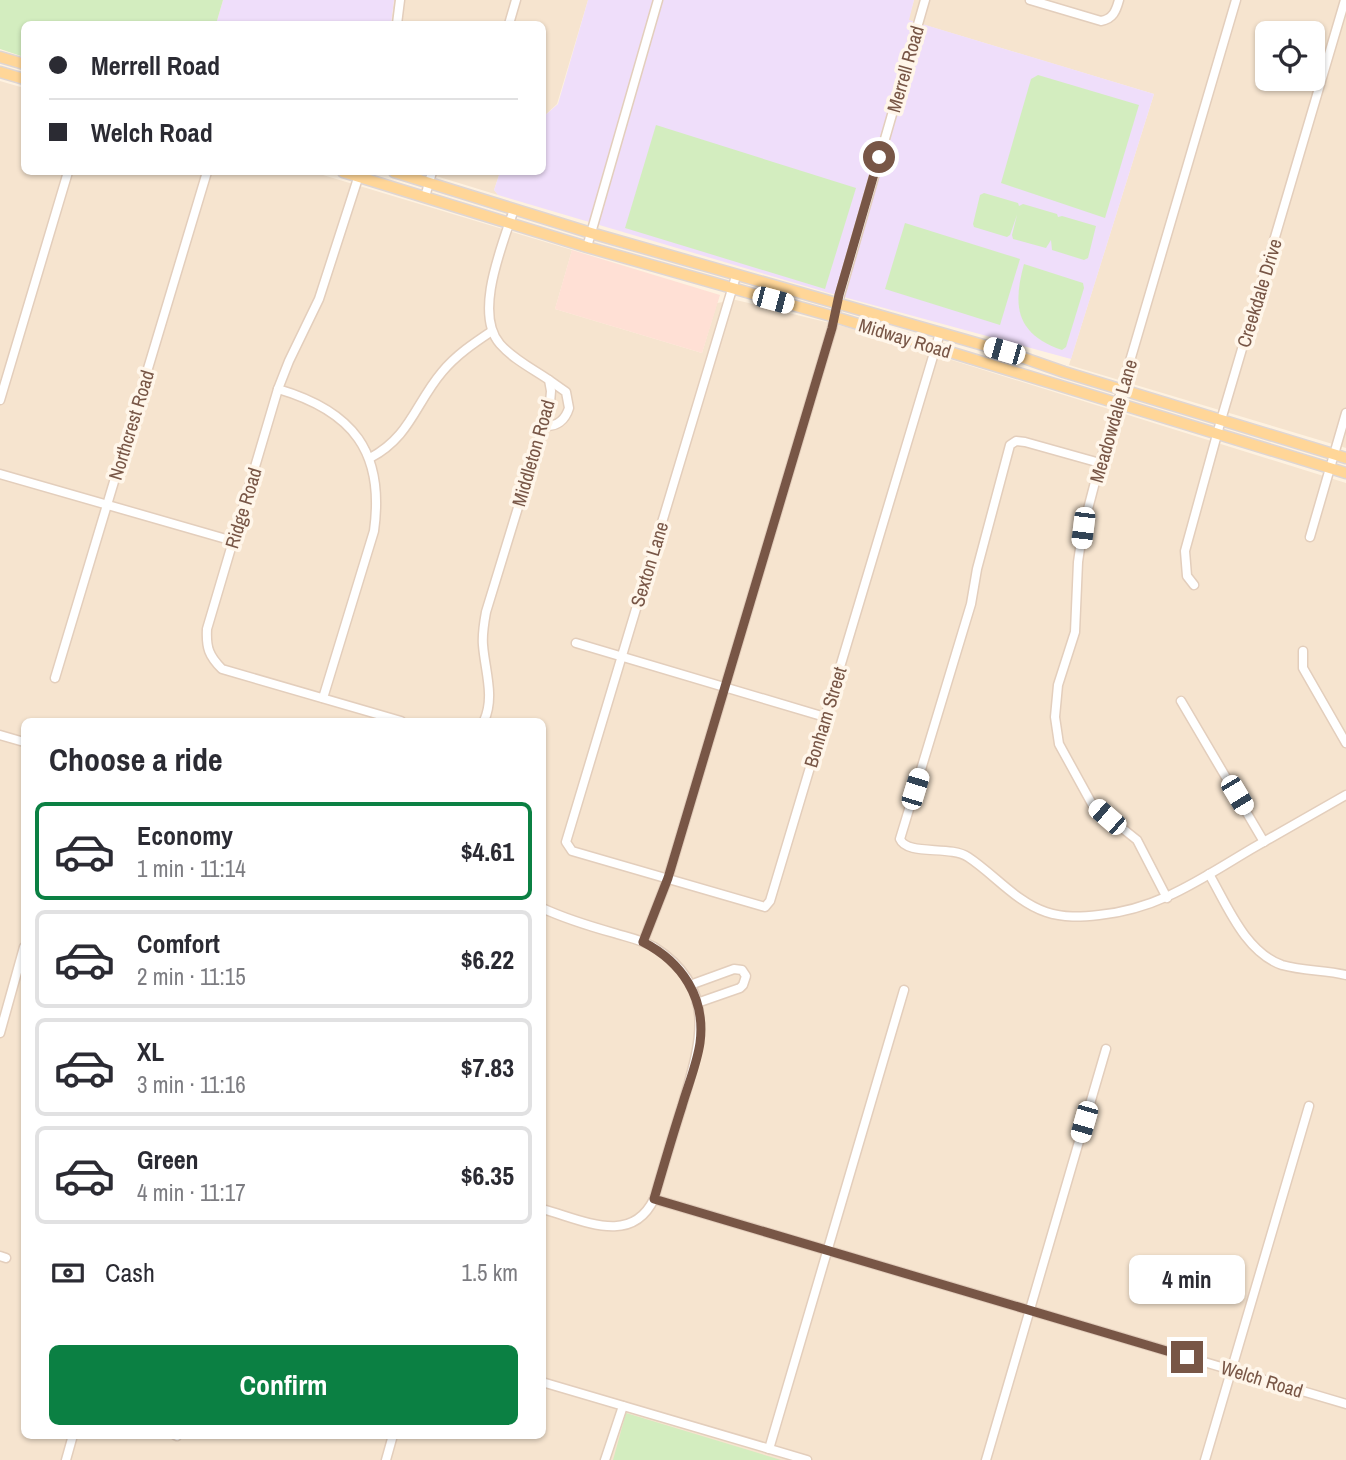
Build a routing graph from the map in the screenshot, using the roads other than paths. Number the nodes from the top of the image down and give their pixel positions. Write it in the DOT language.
graph roads {
  1 [pos="400,0"];
  2 [pos="516,0"];
  3 [pos="658,0"];
  4 [pos="925,0"];
  5 [pos="1030,0"];
  6 [pos="1119,0"];
  7 [pos="1236,0"];
  8 [pos="1345,0"];
  9 [pos="397,21"];
  10 [pos="510,21"];
  11 [pos="0,57"];
  12 [pos="21,63"];
  13 [pos="0,72"];
  14 [pos="21,78"];
  15 [pos="67,175"];
  16 [pos="206,175"];
  17 [pos="359,175"];
  18 [pos="362,175"];
  19 [pos="430,177"];
  20 [pos="425,197"];
  21 [pos="514,209"];
  22 [pos="509,224"];
  23 [pos="591,233"];
  24 [pos="587,247"];
  25 [pos="647,250"];
  26 [pos="643,264"];
  27 [pos="736,276"];
  28 [pos="732,290"];
  29 [pos="838,304"];
  30 [pos="835,317"];
  31 [pos="492,331"];
  32 [pos="940,333"];
  33 [pos="936,347"];
  34 [pos="548,380"];
  35 [pos="278,389"];
  36 [pos="1122,390"];
  37 [pos="0,400"];
  38 [pos="1117,405"];
  39 [pos="1346,413"];
  40 [pos="1221,420"];
  41 [pos="543,426"];
  42 [pos="1217,434"];
  43 [pos="1334,454"];
  44 [pos="370,458"];
  45 [pos="1346,458"];
  46 [pos="1100,463"];
  47 [pos="1330,468"];
  48 [pos="1346,473"];
  49 [pos="0,474"];
  50 [pos="107,506"];
  51 [pos="1310,537"];
  52 [pos="233,541"];
  53 [pos="1194,585"];
  54 [pos="576,643"];
  55 [pos="1303,651"];
  56 [pos="622,656"];
  57 [pos="55,678"];
  58 [pos="725,686"];
  59 [pos="323,698"];
  60 [pos="1181,701"];
  61 [pos="825,717"];
  62 [pos="391,718"];
  63 [pos="485,718"];
  64 [pos="0,735"];
  65 [pos="21,741"];
  66 [pos="1346,743"];
  67 [pos="1346,795"];
  68 [pos="1264,842"];
  69 [pos="572,850"];
  70 [pos="1209,874"];
  71 [pos="668,878"];
  72 [pos="1167,898"];
  73 [pos="546,910"];
  74 [pos="643,942"];
  75 [pos="21,958"];
  76 [pos="1346,975"];
  77 [pos="690,985"];
  78 [pos="904,990"];
  79 [pos="697,1003"];
  80 [pos="0,1033"];
  81 [pos="1105,1049"];
  82 [pos="1309,1107"];
  83 [pos="654,1199"];
  84 [pos="546,1210"];
  85 [pos="828,1251"];
  86 [pos="1029,1311"];
  87 [pos="1232,1370"];
  88 [pos="546,1383"];
  89 [pos="1346,1404"];
  90 [pos="623,1406"];
  91 [pos="72,1439"];
  92 [pos="392,1439"];
  93 [pos="769,1449"];
  94 [pos="66,1460"];
  95 [pos="386,1460"];
  96 [pos="606,1460"];
  97 [pos="807,1460"];
  98 [pos="986,1460"];
  99 [pos="1205,1460"];
  1 -- 9 [label="street"];
  2 -- 10 [label="street"];
  3 -- 23 [label="street"];
  4 -- 29 [label="street, Merrell Road"];
  5 -- 6 [label="street"];
  7 -- 36 [label="street, Meadowdale Lane"];
  8 -- 40 [label="street, Creekdale Drive"];
  11 -- 12 [label="main road"];
  13 -- 14 [label="main road"];
  15 -- 37 [label="street"];
  16 -- 50 [label="street, Northcrest Road"];
  17 -- 35 [label="street, Ridge Road"];
  18 -- 20 [label="main road, Midway Road"];
  19 -- 20 [label="street"];
  19 -- 21 [label="main road, Midway Road"];
  20 -- 22 [label="main road, Midway Road"];
  21 -- 22 [label="street"];
  21 -- 23 [label="main road, Midway Road"];
  22 -- 24 [label="main road, Midway Road"];
  22 -- 31 [label="street"];
  23 -- 24 [label="street"];
  23 -- 25 [label="main road, Midway Road"];
  24 -- 26 [label="main road, Midway Road"];
  25 -- 26 [label="main road"];
  25 -- 27 [label="main road, Midway Road"];
  26 -- 28 [label="main road, Midway Road"];
  27 -- 28 [label="street, Sexton Lane"];
  27 -- 29 [label="main road, Midway Road"];
  28 -- 30 [label="main road, Midway Road"];
  28 -- 56 [label="street, Sexton Lane"];
  29 -- 30 [label="street, Merrell Road"];
  29 -- 32 [label="main road, Midway Road"];
  30 -- 33 [label="main road, Midway Road"];
  30 -- 58 [label="street, Merrell Road"];
  31 -- 34 [label="street, Middleton Road"];
  31 -- 44 [label="street"];
  32 -- 33 [label="street, Bonham Street"];
  32 -- 36 [label="main road, Midway Road"];
  33 -- 38 [label="main road, Midway Road"];
  33 -- 61 [label="street, Bonham Street"];
  34 -- 41 [label="street, Middleton Road"];
  34 -- 41 [label="street"];
  35 -- 44 [label="street"];
  35 -- 52 [label="street, Ridge Road"];
  36 -- 38 [label="street, Meadowdale Lane"];
  36 -- 40 [label="main road, Midway Road"];
  38 -- 42 [label="main road, Midway Road"];
  38 -- 46 [label="street, Meadowdale Lane"];
  39 -- 43 [label="street"];
  40 -- 42 [label="street, Creekdale Drive"];
  40 -- 43 [label="main road, Midway Road"];
  41 -- 63 [label="street, Middleton Road"];
  42 -- 47 [label="main road, Midway Road"];
  42 -- 53 [label="street, Creekdale Drive"];
  43 -- 45 [label="main road, Midway Road"];
  43 -- 47 [label="street"];
  44 -- 59 [label="street"];
  46 -- 72 [label="street, Meadowdale Lane"];
  46 -- 72 [label="street"];
  47 -- 48 [label="main road, Midway Road"];
  47 -- 51 [label="street"];
  49 -- 50 [label="street"];
  50 -- 52 [label="street"];
  50 -- 57 [label="street, Northcrest Road"];
  52 -- 59 [label="street, Ridge Road"];
  54 -- 56 [label="street"];
  55 -- 66 [label="street"];
  56 -- 58 [label="street"];
  56 -- 69 [label="street, Sexton Lane"];
  58 -- 61 [label="street"];
  58 -- 71 [label="street, Merrell Road"];
  59 -- 62 [label="street, Ridge Road"];
  60 -- 68 [label="street"];
  61 -- 71 [label="street, Bonham Street"];
  64 -- 65 [label="street"];
  67 -- 68 [label="street"];
  68 -- 70 [label="street"];
  69 -- 71 [label="street, Bonham Street"];
  70 -- 72 [label="street"];
  70 -- 76 [label="street"];
  71 -- 74 [label="street, Merrell Road"];
  73 -- 74 [label="street"];
  74 -- 77 [label="street"];
  75 -- 80 [label="street"];
  77 -- 79 [label="street"];
  77 -- 79 [label="street"];
  78 -- 85 [label="street"];
  79 -- 83 [label="street"];
  81 -- 86 [label="street"];
  82 -- 87 [label="street"];
  83 -- 84 [label="street"];
  83 -- 85 [label="street, Welch Road"];
  85 -- 86 [label="street, Welch Road"];
  85 -- 93 [label="street"];
  86 -- 87 [label="street, Welch Road"];
  86 -- 98 [label="street"];
  87 -- 89 [label="street, Welch Road"];
  87 -- 99 [label="street"];
  88 -- 90 [label="street"];
  90 -- 93 [label="street"];
  90 -- 96 [label="street"];
  91 -- 94 [label="street"];
  92 -- 95 [label="street"];
  93 -- 97 [label="street"];
}
